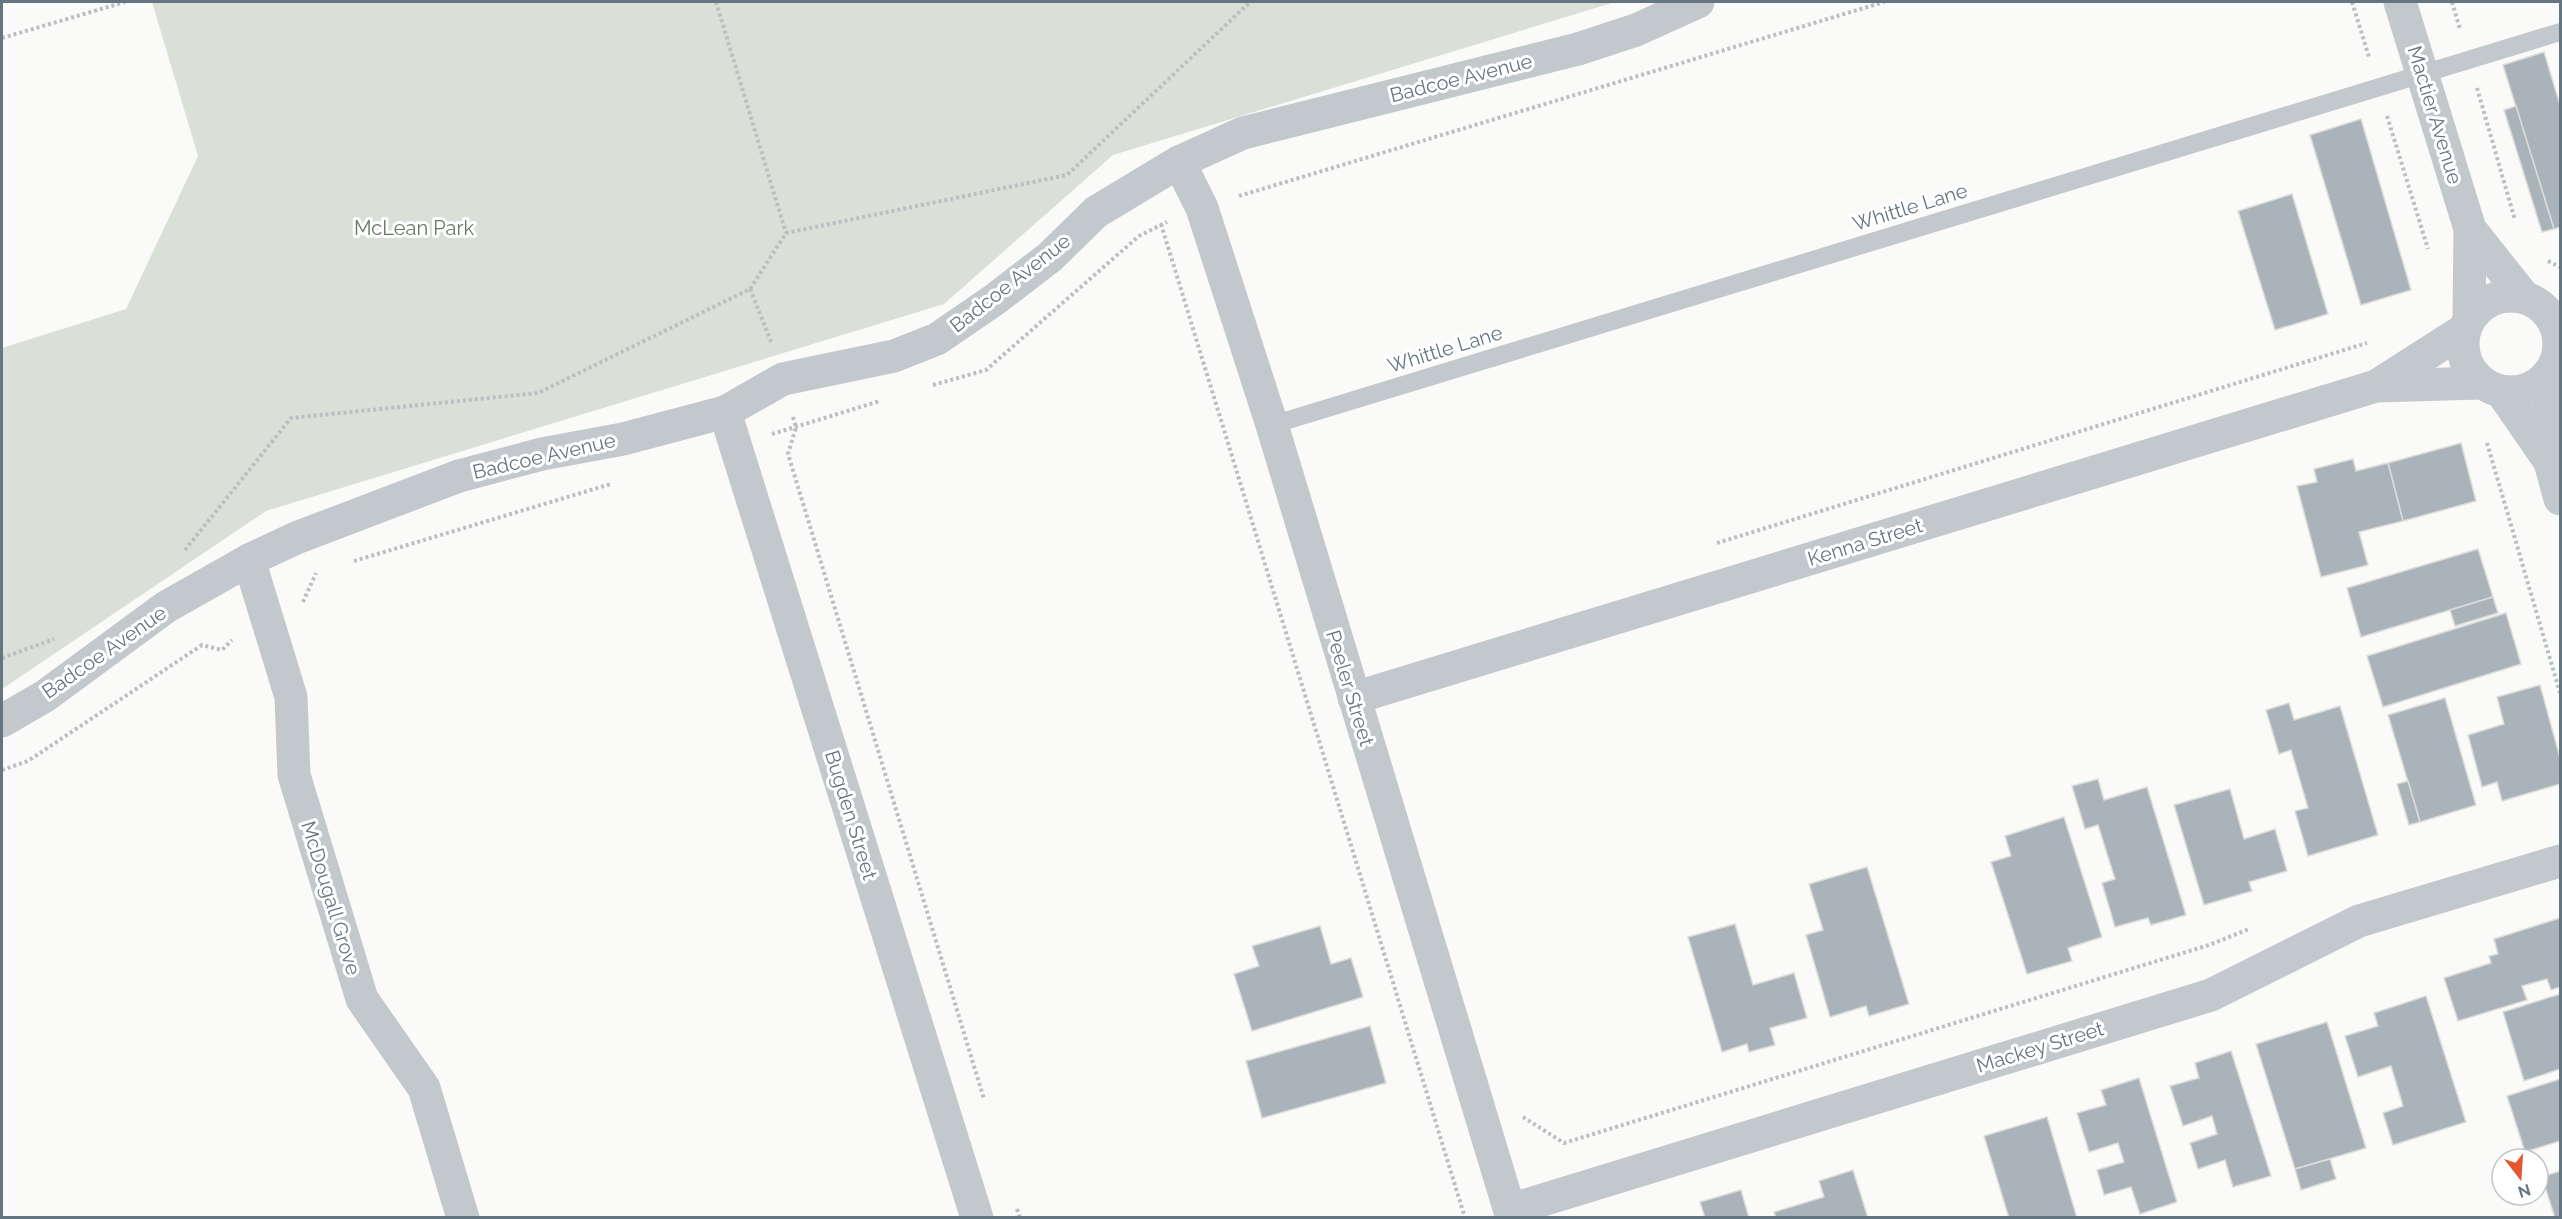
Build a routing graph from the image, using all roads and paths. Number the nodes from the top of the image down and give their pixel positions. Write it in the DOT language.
graph roads {
  1 [pos="125,2"];
  2 [pos="716,2"];
  3 [pos="1250,2"];
  4 [pos="1698,2"];
  5 [pos="2352,2"];
  6 [pos="2400,2"];
  7 [pos="2452,2"];
  8 [pos="2560,32"];
  9 [pos="2,38"];
  10 [pos="2469,60"];
  11 [pos="2422,74"];
  12 [pos="2378,88"];
  13 [pos="1179,162"];
  14 [pos="2516,224"];
  15 [pos="1161,225"];
  16 [pos="2470,229"];
  17 [pos="786,233"];
  18 [pos="2429,251"];
  19 [pos="2542,259"];
  20 [pos="2560,267"];
  21 [pos="2539,300"];
  22 [pos="2466,325"];
  23 [pos="2374,341"];
  24 [pos="2555,363"];
  25 [pos="2376,386"];
  26 [pos="2491,387"];
  27 [pos="725,412"];
  28 [pos="1272,425"];
  29 [pos="796,427"];
  30 [pos="2484,438"];
  31 [pos="2550,462"];
  32 [pos="2560,499"];
  33 [pos="1716,544"];
  34 [pos="183,552"];
  35 [pos="249,560"];
  36 [pos="55,638"];
  37 [pos="2,658"];
  38 [pos="1341,659"];
  39 [pos="1298,671"];
  40 [pos="2560,693"];
  41 [pos="1354,698"];
  42 [pos="2,722"];
  43 [pos="2560,861"];
  44 [pos="2253,928"];
  45 [pos="985,1104"];
  46 [pos="1485,1127"];
  47 [pos="1441,1141"];
  48 [pos="1016,1206"];
  49 [pos="1511,1214"];
  50 [pos="463,1218"];
  51 [pos="977,1218"];
  52 [pos="1020,1218"];
  53 [pos="1465,1218"];
  1 -- 9 [label="path"];
  2 -- 17 [label="path"];
  3 -- 17 [label="path"];
  4 -- 13 [label="street, Badcoe Avenue"];
  5 -- 12 [label="path"];
  6 -- 11 [label="street, Mactier Avenue"];
  7 -- 10 [label="path"];
  8 -- 10 [label="lane, Whittle Lane"];
  10 -- 11 [label="lane, Whittle Lane"];
  10 -- 14 [label="path"];
  11 -- 12 [label="lane, Whittle Lane"];
  11 -- 16 [label="street, Mactier Avenue"];
  12 -- 18 [label="path"];
  12 -- 28 [label="lane, Whittle Lane"];
  13 -- 27 [label="street, Badcoe Avenue"];
  13 -- 28 [label="street, Peeler Street"];
  15 -- 39 [label="path"];
  16 -- 21 [label="street, Mactier Avenue"];
  16 -- 22 [label="street, Mactier Avenue"];
  17 -- 34 [label="path"];
  19 -- 20 [label="path"];
  21 -- 22 [label="street"];
  21 -- 24 [label="street"];
  22 -- 25 [label="street, Kenna Street"];
  22 -- 26 [label="street"];
  23 -- 33 [label="path"];
  24 -- 26 [label="street"];
  24 -- 31 [label="street"];
  25 -- 26 [label="street, Kenna Street"];
  25 -- 41 [label="street, Kenna Street"];
  26 -- 31 [label="street"];
  27 -- 35 [label="street, Badcoe Avenue"];
  27 -- 51 [label="street, Bugden Street"];
  28 -- 38 [label="street, Peeler Street"];
  29 -- 45 [label="path"];
  30 -- 40 [label="path"];
  31 -- 32 [label="street"];
  35 -- 42 [label="street, Badcoe Avenue"];
  35 -- 50 [label="street, McDougall Grove"];
  36 -- 37 [label="path"];
  38 -- 39 [label="path"];
  38 -- 41 [label="street, Peeler Street"];
  39 -- 47 [label="path"];
  41 -- 46 [label="street, Peeler Street"];
  43 -- 49 [label="street, Mackey Street"];
  44 -- 46 [label="path"];
  46 -- 47 [label="path"];
  46 -- 49 [label="street, Peeler Street"];
  47 -- 53 [label="path"];
  48 -- 52 [label="path"];
}
